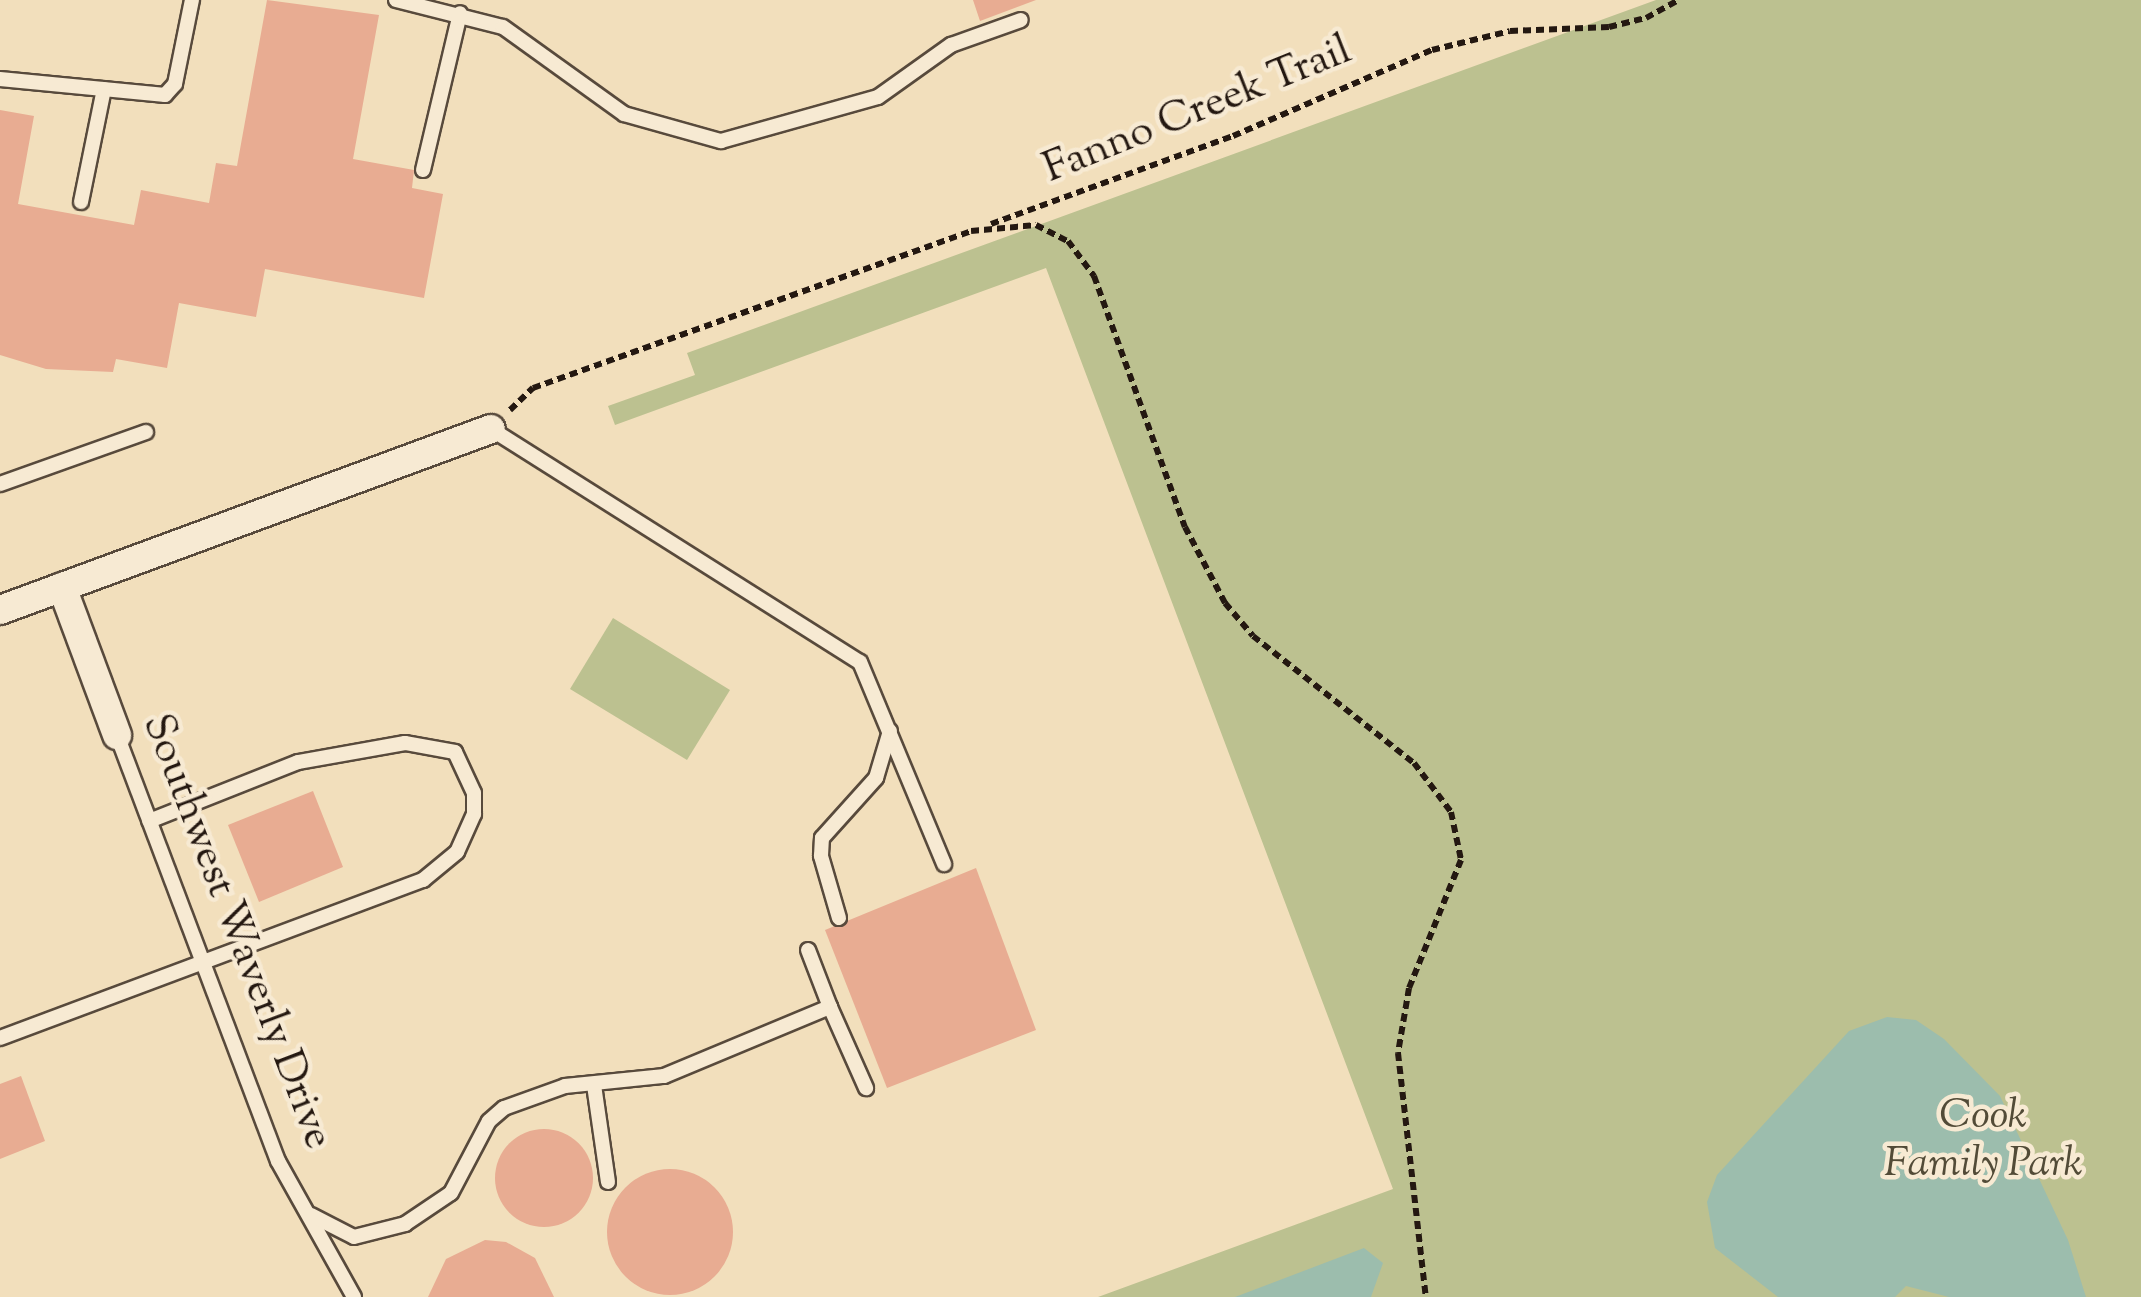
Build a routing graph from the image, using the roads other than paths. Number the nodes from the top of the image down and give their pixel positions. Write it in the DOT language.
graph roads {
  1 [pos="192,0"];
  2 [pos="396,0"];
  3 [pos="460,13"];
  4 [pos="1021,20"];
  5 [pos="0,78"];
  6 [pos="104,89"];
  7 [pos="423,170"];
  8 [pos="81,202"];
  9 [pos="492,429"];
  10 [pos="146,432"];
  11 [pos="0,484"];
  12 [pos="62,587"];
  13 [pos="0,610"];
  14 [pos="891,728"];
  15 [pos="117,735"];
  16 [pos="149,821"];
  17 [pos="944,864"];
  18 [pos="839,918"];
  19 [pos="808,950"];
  20 [pos="202,963"];
  21 [pos="830,1007"];
  22 [pos="0,1038"];
  23 [pos="594,1085"];
  24 [pos="866,1088"];
  25 [pos="608,1182"];
  26 [pos="311,1215"];
  27 [pos="354,1297"];
  1 -- 6 [label="lane"];
  2 -- 3 [label="lane"];
  3 -- 4 [label="lane"];
  3 -- 7 [label="lane"];
  5 -- 6 [label="lane"];
  6 -- 8 [label="lane"];
  9 -- 12 [label="street"];
  9 -- 14 [label="lane"];
  10 -- 11 [label="lane"];
  12 -- 13 [label="street"];
  12 -- 15 [label="street, Southwest Waverly Drive"];
  14 -- 17 [label="lane"];
  14 -- 18 [label="lane"];
  15 -- 16 [label="lane, Southwest Waverly Drive"];
  16 -- 20 [label="lane, Southwest Waverly Drive"];
  16 -- 20 [label="lane"];
  19 -- 21 [label="lane"];
  20 -- 22 [label="lane"];
  20 -- 26 [label="lane, Southwest Waverly Drive"];
  21 -- 23 [label="lane"];
  21 -- 24 [label="lane"];
  23 -- 25 [label="lane"];
  23 -- 26 [label="lane"];
  26 -- 27 [label="lane, Southwest Waverly Drive"];
}
